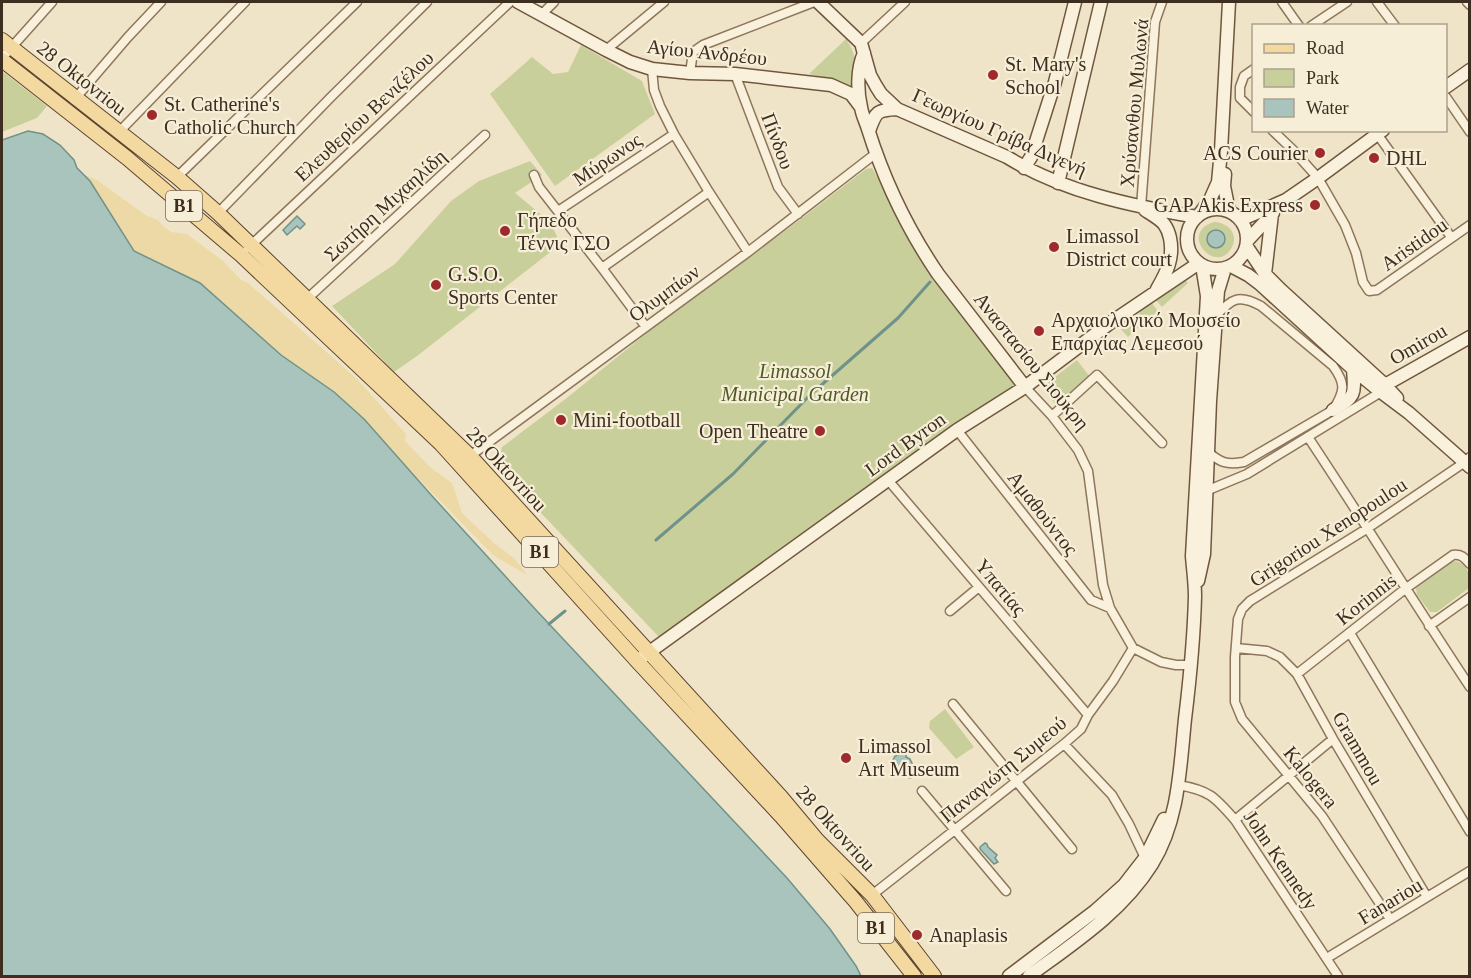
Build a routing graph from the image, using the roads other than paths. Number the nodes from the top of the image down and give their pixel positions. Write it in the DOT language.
graph roads {
  1 [pos="52,2"];
  2 [pos="161,2"];
  3 [pos="245,2"];
  4 [pos="357,2"];
  5 [pos="427,2"];
  6 [pos="510,2"];
  7 [pos="518,2"];
  8 [pos="554,2"];
  9 [pos="664,2"];
  10 [pos="816,2"];
  11 [pos="905,2"];
  12 [pos="1075,2"];
  13 [pos="1101,2"];
  14 [pos="1162,2"];
  15 [pos="1230,2"];
  16 [pos="1236,2"];
  17 [pos="1282,2"];
  18 [pos="1347,2"];
  19 [pos="1377,2"];
  20 [pos="1467,2"];
  21 [pos="1470,5"];
  22 [pos="541,15"];
  23 [pos="1298,24"];
  24 [pos="1314,24"];
  25 [pos="1394,24"];
  26 [pos="863,47"];
  27 [pos="606,50"];
  28 [pos="4,51"];
  29 [pos="652,69"];
  30 [pos="1252,70"];
  31 [pos="1470,70"];
  32 [pos="690,73"];
  33 [pos="735,75"];
  34 [pos="1447,86"];
  35 [pos="75,98"];
  36 [pos="1447,98"];
  37 [pos="861,107"];
  38 [pos="897,109"];
  39 [pos="65,110"];
  40 [pos="1252,110"];
  41 [pos="869,131"];
  42 [pos="119,132"];
  43 [pos="1274,132"];
  44 [pos="1379,132"];
  45 [pos="1470,132"];
  46 [pos="674,134"];
  47 [pos="485,135"];
  48 [pos="875,154"];
  49 [pos="1024,168"];
  50 [pos="534,175"];
  51 [pos="177,177"];
  52 [pos="1318,178"];
  53 [pos="1058,183"];
  54 [pos="709,192"];
  55 [pos="1286,200"];
  56 [pos="1141,207"];
  57 [pos="558,212"];
  58 [pos="1229,212"];
  59 [pos="219,213"];
  60 [pos="798,214"];
  61 [pos="1272,214"];
  62 [pos="1198,216"];
  63 [pos="1240,220"];
  64 [pos="1470,225"];
  65 [pos="1451,237"];
  66 [pos="251,244"];
  67 [pos="1247,244"];
  68 [pos="748,252"];
  69 [pos="241,255"];
  70 [pos="1200,264"];
  71 [pos="602,267"];
  72 [pos="1228,267"];
  73 [pos="1265,274"];
  74 [pos="1155,292"];
  75 [pos="307,299"];
  76 [pos="1215,317"];
  77 [pos="646,327"];
  78 [pos="1470,337"];
  79 [pos="1052,368"];
  80 [pos="1353,369"];
  81 [pos="1014,372"];
  82 [pos="1025,387"];
  83 [pos="1383,389"];
  84 [pos="1333,410"];
  85 [pos="1052,416"];
  86 [pos="957,430"];
  87 [pos="1308,437"];
  88 [pos="1162,443"];
  89 [pos="1208,452"];
  90 [pos="470,456"];
  91 [pos="1468,462"];
  92 [pos="888,480"];
  93 [pos="1206,491"];
  94 [pos="1368,528"];
  95 [pos="1470,564"];
  96 [pos="979,587"];
  97 [pos="1405,589"];
  98 [pos="1195,594"];
  99 [pos="1470,597"];
  100 [pos="1110,608"];
  101 [pos="950,611"];
  102 [pos="1429,626"];
  103 [pos="1350,633"];
  104 [pos="1133,648"];
  105 [pos="1236,648"];
  106 [pos="643,656"];
  107 [pos="1191,665"];
  108 [pos="1297,674"];
  109 [pos="1470,687"];
  110 [pos="952,704"];
  111 [pos="1088,715"];
  112 [pos="1333,739"];
  113 [pos="1064,744"];
  114 [pos="1290,775"];
  115 [pos="1015,781"];
  116 [pos="1178,785"];
  117 [pos="922,791"];
  118 [pos="1235,820"];
  119 [pos="954,830"];
  120 [pos="1470,832"];
  121 [pos="1072,849"];
  122 [pos="1145,858"];
  123 [pos="1470,871"];
  124 [pos="1006,891"];
  125 [pos="872,895"];
  126 [pos="1427,897"];
  127 [pos="1390,919"];
  128 [pos="1327,958"];
  129 [pos="914,976"];
  130 [pos="934,976"];
  131 [pos="1009,976"];
  132 [pos="1029,976"];
  133 [pos="1338,976"];
  1 -- 28 [label="street"];
  2 -- 35 [label="street"];
  3 -- 42 [label="street"];
  4 -- 51 [label="street"];
  5 -- 59 [label="street"];
  6 -- 66 [label="street, Ελευθερίου Βενιζέλου"];
  7 -- 22 [label="main road, Αγίου Ανδρέου"];
  8 -- 22 [label="street"];
  9 -- 27 [label="street"];
  10 -- 26 [label="main road"];
  10 -- 32 [label="street"];
  11 -- 26 [label="street"];
  12 -- 49 [label="main road"];
  13 -- 53 [label="main road"];
  14 -- 56 [label="street, Χρύσανθου Μυλωνά"];
  15 -- 62 [label="main road"];
  16 -- 58 [label="main road"];
  17 -- 23 [label="street"];
  18 -- 24 [label="street"];
  19 -- 25 [label="street"];
  20 -- 21 [label="street"];
  22 -- 27 [label="main road, Αγίου Ανδρέου"];
  26 -- 37 [label="main road, Αναστασίου Σιούκρη"];
  26 -- 38 [label="main road, Γεωργίου Γρίβα Διγενή"];
  27 -- 29 [label="main road, Αγίου Ανδρέου"];
  28 -- 35 [label="main road, 28 Oktovriou / B1"];
  28 -- 39 [label="main road, 28 Oktovriou / B1"];
  29 -- 32 [label="main road, Αγίου Ανδρέου"];
  29 -- 46 [label="street"];
  30 -- 40 [label="street"];
  31 -- 34 [label="main road"];
  32 -- 33 [label="main road, Αγίου Ανδρέου"];
  33 -- 37 [label="main road, Αγίου Ανδρέου"];
  33 -- 60 [label="street, Πίνδου"];
  35 -- 39 [label="street"];
  35 -- 42 [label="main road, 28 Oktovriou / B1"];
  36 -- 45 [label="street"];
  37 -- 41 [label="main road, Αναστασίου Σιούκρη"];
  38 -- 41 [label="main road"];
  38 -- 49 [label="main road, Γεωργίου Γρίβα Διγενή"];
  39 -- 69 [label="main road, 28 Oktovriou / B1"];
  41 -- 48 [label="main road, Αναστασίου Σιούκρη"];
  42 -- 51 [label="main road, 28 Oktovriou / B1"];
  43 -- 52 [label="street"];
  44 -- 52 [label="main road"];
  44 -- 65 [label="street"];
  46 -- 54 [label="street"];
  46 -- 57 [label="street, Μύρωνος"];
  47 -- 75 [label="street, Σωτήρη Μιχαηλίδη"];
  48 -- 60 [label="street, Ολυμπίων"];
  48 -- 81 [label="main road, Αναστασίου Σιούκρη"];
  49 -- 53 [label="main road, Γεωργίου Γρίβα Διγενή"];
  50 -- 57 [label="street"];
  51 -- 59 [label="main road, 28 Oktovriou / B1"];
  52 -- 55 [label="main road"];
  52 -- 65 [label="street, Aristidou"];
  53 -- 56 [label="main road, Γεωργίου Γρίβα Διγενή"];
  54 -- 68 [label="street"];
  54 -- 71 [label="street"];
  55 -- 61 [label="main road"];
  55 -- 63 [label="main road"];
  56 -- 62 [label="main road, Γεωργίου Γρίβα Διγενή"];
  56 -- 74 [label="main road"];
  57 -- 71 [label="street"];
  58 -- 62 [label="main road"];
  58 -- 63 [label="main road"];
  59 -- 66 [label="main road, 28 Oktovriou / B1"];
  60 -- 68 [label="street, Ολυμπίων"];
  61 -- 67 [label="main road"];
  61 -- 73 [label="main road"];
  62 -- 70 [label="main road"];
  63 -- 67 [label="main road"];
  64 -- 65 [label="street, Aristidou"];
  66 -- 69 [label="street, Ελευθερίου Βενιζέλου"];
  66 -- 75 [label="main road, 28 Oktovriou / B1"];
  67 -- 72 [label="main road"];
  67 -- 73 [label="main road"];
  68 -- 77 [label="street, Ολυμπίων"];
  69 -- 106 [label="main road, 28 Oktovriou / B1"];
  70 -- 72 [label="main road"];
  70 -- 74 [label="main road, Lord Byron"];
  70 -- 98 [label="main road"];
  71 -- 77 [label="street"];
  72 -- 76 [label="main road"];
  72 -- 80 [label="main road"];
  73 -- 83 [label="main road"];
  74 -- 79 [label="main road, Lord Byron"];
  75 -- 90 [label="main road, 28 Oktovriou / B1"];
  76 -- 84 [label="street"];
  76 -- 89 [label="main road"];
  77 -- 90 [label="street, Ολυμπίων"];
  78 -- 83 [label="main road, Omirou"];
  79 -- 81 [label="main road"];
  79 -- 82 [label="main road, Lord Byron"];
  80 -- 83 [label="main road"];
  80 -- 84 [label="main road"];
  81 -- 82 [label="main road, Αναστασίου Σιούκρη"];
  82 -- 85 [label="street, Αναστασίου Σιούκρη"];
  82 -- 86 [label="main road, Lord Byron"];
  83 -- 87 [label="street"];
  83 -- 91 [label="main road"];
  84 -- 89 [label="street"];
  85 -- 88 [label="street"];
  85 -- 100 [label="street, Αναστασίου Σιούκρη"];
  86 -- 92 [label="main road, Lord Byron"];
  86 -- 100 [label="street, Αμαθούντος"];
  87 -- 93 [label="street"];
  87 -- 94 [label="street"];
  89 -- 93 [label="main road"];
  90 -- 106 [label="main road, 28 Oktovriou / B1"];
  91 -- 94 [label="street, Grigoriou Xenopoulou"];
  92 -- 96 [label="street, Υπατίας"];
  92 -- 106 [label="main road, Lord Byron"];
  93 -- 98 [label="main road"];
  94 -- 97 [label="street"];
  94 -- 105 [label="street, Grigoriou Xenopoulou"];
  95 -- 97 [label="street, Korinnis"];
  96 -- 101 [label="street"];
  96 -- 111 [label="street, Υπατίας"];
  97 -- 102 [label="street"];
  97 -- 103 [label="street, Korinnis"];
  98 -- 107 [label="main road"];
  99 -- 102 [label="street"];
  100 -- 104 [label="street, Αναστασίου Σιούκρη"];
  102 -- 109 [label="street"];
  103 -- 108 [label="street, Korinnis"];
  103 -- 120 [label="street"];
  104 -- 107 [label="street"];
  104 -- 111 [label="street, Παναγιώτη Συμεού"];
  105 -- 108 [label="street, Grammou"];
  105 -- 114 [label="street, Kalogera"];
  106 -- 125 [label="main road, 28 Oktovriou / B1"];
  106 -- 129 [label="main road, 28 Oktovriou / B1"];
  107 -- 116 [label="main road"];
  108 -- 112 [label="street, Grammou"];
  110 -- 115 [label="street"];
  111 -- 113 [label="street, Παναγιώτη Συμεού"];
  112 -- 114 [label="street"];
  112 -- 126 [label="street, Grammou"];
  113 -- 115 [label="street, Παναγιώτη Συμεού"];
  113 -- 122 [label="street"];
  114 -- 118 [label="street"];
  114 -- 127 [label="street, Kalogera"];
  115 -- 119 [label="street, Παναγιώτη Συμεού"];
  115 -- 121 [label="street"];
  116 -- 118 [label="street, John Kennedy"];
  116 -- 122 [label="main road"];
  116 -- 132 [label="main road"];
  117 -- 119 [label="street"];
  118 -- 128 [label="street, John Kennedy"];
  119 -- 124 [label="street"];
  119 -- 125 [label="street, Παναγιώτη Συμεού"];
  122 -- 131 [label="main road"];
  123 -- 126 [label="street, Fanariou"];
  125 -- 130 [label="main road, 28 Oktovriou / B1"];
  126 -- 127 [label="street, Fanariou"];
  127 -- 128 [label="street, Fanariou"];
  128 -- 133 [label="street, John Kennedy"];
}
